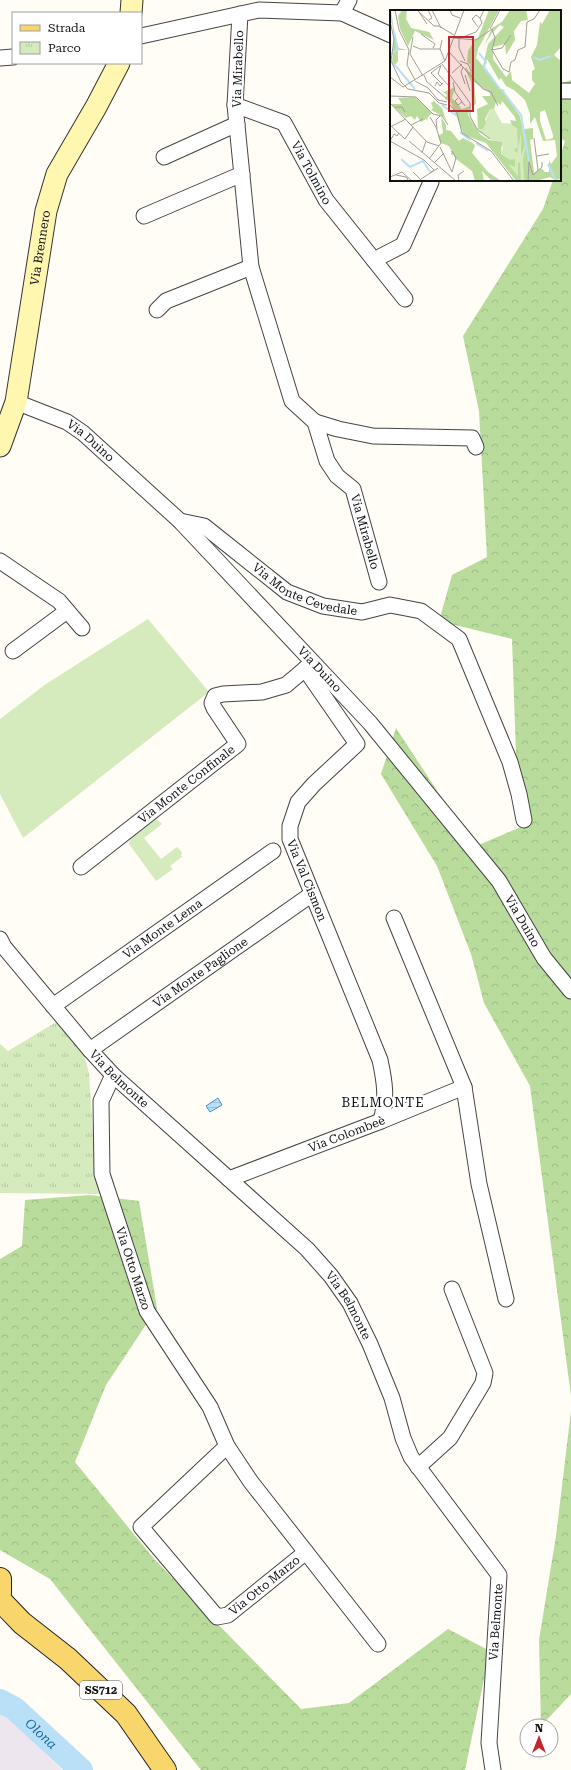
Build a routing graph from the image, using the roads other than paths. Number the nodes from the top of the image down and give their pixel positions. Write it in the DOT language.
graph roads {
  1 [pos="132,0"];
  2 [pos="345,6"];
  3 [pos="131,12"];
  4 [pos="240,14"];
  5 [pos="390,34"];
  6 [pos="142,36"];
  7 [pos="12,57"];
  8 [pos="0,58"];
  9 [pos="118,64"];
  10 [pos="236,105"];
  11 [pos="237,124"];
  12 [pos="164,157"];
  13 [pos="242,174"];
  14 [pos="431,182"];
  15 [pos="144,216"];
  16 [pos="374,260"];
  17 [pos="251,267"];
  18 [pos="406,299"];
  19 [pos="157,310"];
  20 [pos="16,402"];
  21 [pos="68,422"];
  22 [pos="315,422"];
  23 [pos="0,446"];
  24 [pos="476,447"];
  25 [pos="121,456"];
  26 [pos="154,498"];
  27 [pos="171,499"];
  28 [pos="180,521"];
  29 [pos="0,560"];
  30 [pos="379,582"];
  31 [pos="67,611"];
  32 [pos="82,628"];
  33 [pos="13,651"];
  34 [pos="309,665"];
  35 [pos="524,820"];
  36 [pos="273,851"];
  37 [pos="82,867"];
  38 [pos="312,894"];
  39 [pos="394,918"];
  40 [pos="0,939"];
  41 [pos="571,990"];
  42 [pos="53,1006"];
  43 [pos="90,1050"];
  44 [pos="113,1075"];
  45 [pos="464,1087"];
  46 [pos="381,1121"];
  47 [pos="229,1179"];
  48 [pos="452,1289"];
  49 [pos="506,1299"];
  50 [pos="227,1446"];
  51 [pos="418,1467"];
  52 [pos="306,1552"];
  53 [pos="0,1579"];
  54 [pos="0,1593"];
  55 [pos="0,1600"];
  56 [pos="0,1618"];
  57 [pos="22,1623"];
  58 [pos="378,1644"];
  59 [pos="165,1770"];
  60 [pos="492,1770"];
  1 -- 3 [label="street"];
  2 -- 4 [label="street"];
  2 -- 5 [label="street"];
  4 -- 6 [label="street"];
  4 -- 10 [label="street, Via Mirabello"];
  7 -- 8 [label="street"];
  9 -- 20 [label="street, Via Brennero"];
  10 -- 11 [label="street, Via Mirabello"];
  10 -- 16 [label="street, Via Tolmino"];
  11 -- 12 [label="street, Via Mirabello"];
  11 -- 13 [label="street, Via Mirabello"];
  13 -- 15 [label="street"];
  13 -- 17 [label="street, Via Mirabello"];
  14 -- 16 [label="street"];
  16 -- 18 [label="street, Via Tolmino"];
  17 -- 19 [label="street"];
  17 -- 22 [label="street, Via Mirabello"];
  20 -- 21 [label="street, Via Duino"];
  20 -- 23 [label="street, Via Brennero"];
  21 -- 25 [label="street"];
  21 -- 26 [label="street, Via Duino"];
  22 -- 24 [label="street, Via Mirabello"];
  22 -- 30 [label="street, Via Mirabello"];
  26 -- 27 [label="street"];
  26 -- 28 [label="street, Via Duino"];
  28 -- 34 [label="street, Via Duino"];
  28 -- 35 [label="street, Via Monte Cevedale"];
  29 -- 31 [label="street"];
  31 -- 32 [label="street"];
  31 -- 33 [label="street"];
  34 -- 37 [label="street, Via Monte Confinale"];
  34 -- 38 [label="street, Via Val Cismon"];
  34 -- 41 [label="street, Via Duino"];
  36 -- 42 [label="street, Via Monte Lema"];
  38 -- 43 [label="street, Via Monte Paglione"];
  38 -- 46 [label="street, Via Val Cismon"];
  39 -- 45 [label="street"];
  40 -- 42 [label="street, Via Belmonte"];
  42 -- 43 [label="street, Via Belmonte"];
  43 -- 44 [label="street, Via Belmonte"];
  44 -- 47 [label="street, Via Belmonte"];
  44 -- 50 [label="street, Via Otto Marzo"];
  45 -- 46 [label="street, Via Colombeè"];
  45 -- 49 [label="street"];
  46 -- 47 [label="street, Via Colombeè"];
  47 -- 51 [label="street, Via Belmonte"];
  48 -- 51 [label="street"];
  50 -- 52 [label="street, Via Otto Marzo"];
  50 -- 52 [label="street, Via Otto Marzo"];
  51 -- 60 [label="street, Via Belmonte"];
  52 -- 58 [label="street, Via Otto Marzo"];
  53 -- 54 [label="main road"];
  55 -- 57 [label="main road, SS712"];
  56 -- 57 [label="main road, SS712"];
  57 -- 59 [label="main road, SS712"];
}
